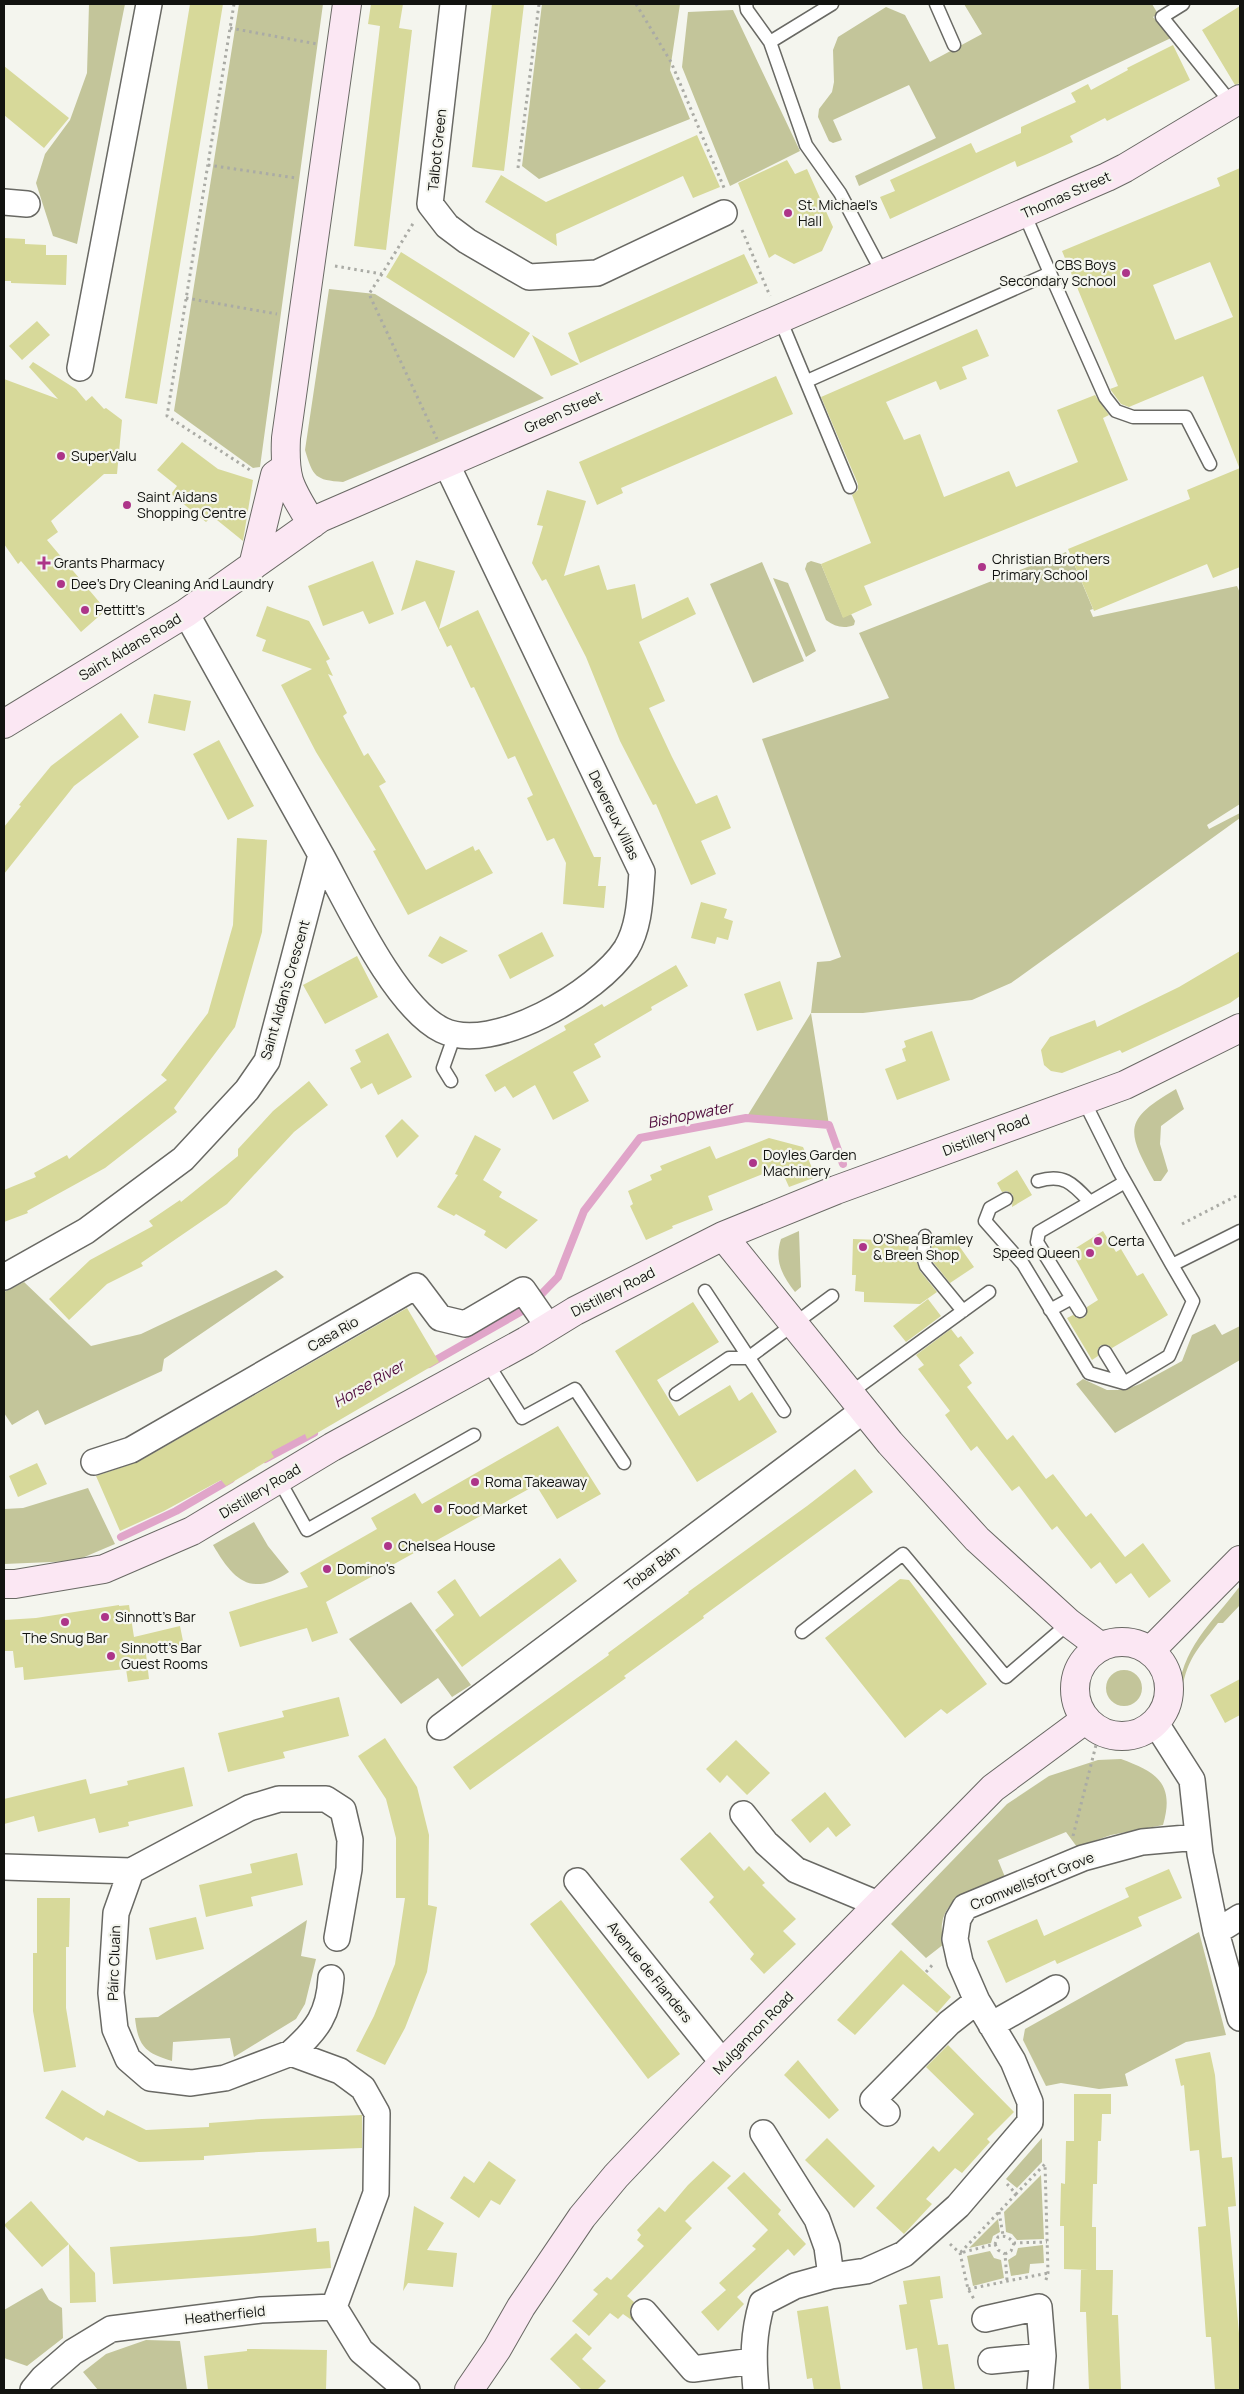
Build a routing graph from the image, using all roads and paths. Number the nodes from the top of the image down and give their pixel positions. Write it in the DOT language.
graph roads {
  1 [pos="149,4"];
  2 [pos="234,4"];
  3 [pos="348,4"];
  4 [pos="453,4"];
  5 [pos="539,4"];
  6 [pos="636,4"];
  7 [pos="746,4"];
  8 [pos="832,4"];
  9 [pos="936,4"];
  10 [pos="1183,4"];
  11 [pos="815,9"];
  12 [pos="230,28"];
  13 [pos="770,42"];
  14 [pos="325,45"];
  15 [pos="954,45"];
  16 [pos="671,62"];
  17 [pos="1236,101"];
  18 [pos="208,164"];
  19 [pos="518,168"];
  20 [pos="304,180"];
  21 [pos="430,204"];
  22 [pos="724,213"];
  23 [pos="1024,213"];
  24 [pos="330,266"];
  25 [pos="1050,273"];
  26 [pos="382,274"];
  27 [pos="883,274"];
  28 [pos="186,298"];
  29 [pos="278,314"];
  30 [pos="780,319"];
  31 [pos="80,368"];
  32 [pos="806,381"];
  33 [pos="443,454"];
  34 [pos="1210,464"];
  35 [pos="285,468"];
  36 [pos="253,472"];
  37 [pos="850,487"];
  38 [pos="312,524"];
  39 [pos="253,566"];
  40 [pos="186,613"];
  41 [pos="4,724"];
  42 [pos="322,855"];
  43 [pos="1240,1028"];
  44 [pos="455,1034"];
  45 [pos="451,1081"];
  46 [pos="1082,1099"];
  47 [pos="1038,1182"];
  48 [pos="1126,1182"];
  49 [pos="1240,1194"];
  50 [pos="1006,1199"];
  51 [pos="1090,1202"];
  52 [pos="1182,1224"];
  53 [pos="1240,1231"];
  54 [pos="723,1236"];
  55 [pos="925,1236"];
  56 [pos="1172,1266"];
  57 [pos="4,1277"];
  58 [pos="705,1291"];
  59 [pos="989,1292"];
  60 [pos="832,1296"];
  61 [pos="1072,1298"];
  62 [pos="536,1309"];
  63 [pos="1050,1310"];
  64 [pos="963,1311"];
  65 [pos="1080,1311"];
  66 [pos="794,1323"];
  67 [pos="1105,1352"];
  68 [pos="748,1358"];
  69 [pos="486,1361"];
  70 [pos="1124,1383"];
  71 [pos="676,1394"];
  72 [pos="857,1401"];
  73 [pos="784,1411"];
  74 [pos="474,1435"];
  75 [pos="94,1462"];
  76 [pos="624,1462"];
  77 [pos="278,1480"];
  78 [pos="1240,1560"];
  79 [pos="4,1584"];
  80 [pos="1068,1623"];
  81 [pos="802,1632"];
  82 [pos="1100,1647"];
  83 [pos="1151,1650"];
  84 [pos="1155,1722"];
  85 [pos="1093,1724"];
  86 [pos="440,1727"];
  87 [pos="743,1814"];
  88 [pos="1198,1837"];
  89 [pos="1083,1858"];
  90 [pos="4,1867"];
  91 [pos="131,1871"];
  92 [pos="578,1881"];
  93 [pos="878,1904"];
  94 [pos="1240,1917"];
  95 [pos="1216,1932"];
  96 [pos="337,1938"];
  97 [pos="331,1978"];
  98 [pos="1056,1988"];
  99 [pos="977,2001"];
  100 [pos="1240,2018"];
  101 [pos="991,2025"];
  102 [pos="291,2053"];
  103 [pos="723,2063"];
  104 [pos="888,2113"];
  105 [pos="763,2133"];
  106 [pos="992,2167"];
  107 [pos="1016,2194"];
  108 [pos="999,2212"];
  109 [pos="933,2228"];
  110 [pos="1003,2236"];
  111 [pos="1047,2242"];
  112 [pos="1014,2243"];
  113 [pos="995,2244"];
  114 [pos="960,2253"];
  115 [pos="1005,2254"];
  116 [pos="1048,2273"];
  117 [pos="831,2276"];
  118 [pos="1007,2280"];
  119 [pos="968,2289"];
  120 [pos="334,2307"];
  121 [pos="1039,2307"];
  122 [pos="644,2312"];
  123 [pos="985,2319"];
  124 [pos="1043,2356"];
  125 [pos="753,2361"];
  126 [pos="991,2361"];
  127 [pos="402,2389"];
  128 [pos="33,2390"];
  129 [pos="468,2390"];
  130 [pos="756,2390"];
  131 [pos="1040,2390"];
  1 -- 31 [label="street"];
  2 -- 12 [label="path"];
  3 -- 35 [label="street"];
  4 -- 21 [label="street, Talbot Green"];
  5 -- 19 [label="path"];
  6 -- 16 [label="path"];
  7 -- 13 [label="lane"];
  8 -- 11 [label="lane"];
  9 -- 15 [label="lane"];
  10 -- 17 [label="lane"];
  11 -- 13 [label="lane"];
  12 -- 14 [label="path"];
  12 -- 18 [label="path"];
  13 -- 27 [label="lane"];
  17 -- 23 [label="street, Thomas Street"];
  18 -- 20 [label="path"];
  18 -- 28 [label="path"];
  21 -- 22 [label="street, Talbot Green"];
  21 -- 26 [label="path"];
  23 -- 25 [label="lane"];
  23 -- 27 [label="street, Thomas Street"];
  24 -- 26 [label="path"];
  25 -- 32 [label="lane"];
  25 -- 34 [label="lane"];
  26 -- 33 [label="path"];
  27 -- 30 [label="street, Green Street"];
  28 -- 29 [label="path"];
  28 -- 36 [label="path"];
  30 -- 32 [label="lane"];
  30 -- 33 [label="street, Green Street"];
  32 -- 37 [label="lane"];
  33 -- 38 [label="street, Green Street"];
  33 -- 44 [label="street, Devereux Villas"];
  35 -- 38 [label="street"];
  35 -- 39 [label="street"];
  38 -- 39 [label="street, Green Street"];
  39 -- 40 [label="street, Saint Aidans Road"];
  40 -- 41 [label="street, Saint Aidans Road"];
  40 -- 42 [label="street"];
  42 -- 44 [label="street, Devereux Villas"];
  42 -- 57 [label="street, Saint Aidan's Crescent"];
  43 -- 46 [label="street, Distillery Road"];
  44 -- 45 [label="lane"];
  46 -- 48 [label="lane"];
  46 -- 54 [label="street, Distillery Road"];
  47 -- 51 [label="lane"];
  48 -- 51 [label="lane"];
  48 -- 56 [label="lane"];
  49 -- 52 [label="path"];
  50 -- 63 [label="lane"];
  51 -- 61 [label="lane"];
  53 -- 56 [label="lane"];
  54 -- 62 [label="street, Distillery Road"];
  54 -- 66 [label="street"];
  55 -- 64 [label="lane"];
  56 -- 70 [label="lane"];
  58 -- 68 [label="lane"];
  59 -- 64 [label="lane"];
  60 -- 66 [label="lane"];
  61 -- 63 [label="lane"];
  61 -- 65 [label="lane"];
  62 -- 69 [label="street, Distillery Road"];
  62 -- 75 [label="street, Casa Rio"];
  63 -- 70 [label="lane"];
  64 -- 72 [label="lane"];
  66 -- 68 [label="lane"];
  66 -- 72 [label="street"];
  67 -- 70 [label="lane"];
  68 -- 71 [label="lane"];
  68 -- 73 [label="lane"];
  69 -- 76 [label="lane"];
  69 -- 77 [label="street, Distillery Road"];
  72 -- 80 [label="street"];
  72 -- 86 [label="street, Tobar Bán"];
  74 -- 77 [label="lane"];
  77 -- 79 [label="street, Distillery Road"];
  78 -- 83 [label="street"];
  80 -- 81 [label="lane"];
  80 -- 82 [label="street"];
  82 -- 83 [label="street"];
  82 -- 85 [label="street"];
  83 -- 84 [label="street"];
  84 -- 85 [label="street"];
  84 -- 88 [label="street"];
  85 -- 89 [label="path"];
  85 -- 93 [label="street, Mulgannon Road"];
  87 -- 93 [label="street"];
  88 -- 89 [label="street, Cromwellsfort Grove"];
  88 -- 95 [label="street"];
  89 -- 99 [label="street, Cromwellsfort Grove"];
  90 -- 91 [label="street"];
  91 -- 96 [label="street"];
  91 -- 102 [label="street, Páirc Cluain"];
  92 -- 103 [label="street, Avenue de Flanders"];
  93 -- 103 [label="street, Mulgannon Road"];
  94 -- 95 [label="street"];
  95 -- 100 [label="street"];
  97 -- 102 [label="street, Páirc Cluain"];
  98 -- 101 [label="street"];
  99 -- 101 [label="street, Cromwellsfort Grove"];
  99 -- 104 [label="street"];
  101 -- 106 [label="street, Cromwellsfort Grove"];
  102 -- 120 [label="street"];
  103 -- 129 [label="street, Mulgannon Road"];
  105 -- 117 [label="street"];
  106 -- 107 [label="path"];
  106 -- 109 [label="street, Cromwellsfort Grove"];
  107 -- 108 [label="path"];
  107 -- 111 [label="path"];
  108 -- 110 [label="path"];
  108 -- 114 [label="path"];
  109 -- 114 [label="path"];
  109 -- 117 [label="street, Cromwellsfort Grove"];
  110 -- 112 [label="path"];
  110 -- 113 [label="path"];
  111 -- 112 [label="path"];
  111 -- 116 [label="path"];
  112 -- 115 [label="path"];
  113 -- 114 [label="path"];
  113 -- 115 [label="path"];
  114 -- 119 [label="path"];
  115 -- 118 [label="path"];
  116 -- 118 [label="path"];
  116 -- 121 [label="path"];
  117 -- 125 [label="street, Cromwellsfort Grove"];
  118 -- 119 [label="path"];
  119 -- 123 [label="path"];
  120 -- 127 [label="street"];
  120 -- 128 [label="street, Heatherfield"];
  121 -- 123 [label="street"];
  121 -- 124 [label="street"];
  122 -- 125 [label="street"];
  124 -- 126 [label="street"];
  124 -- 131 [label="street"];
  125 -- 130 [label="street, Cromwellsfort Grove"];
}
